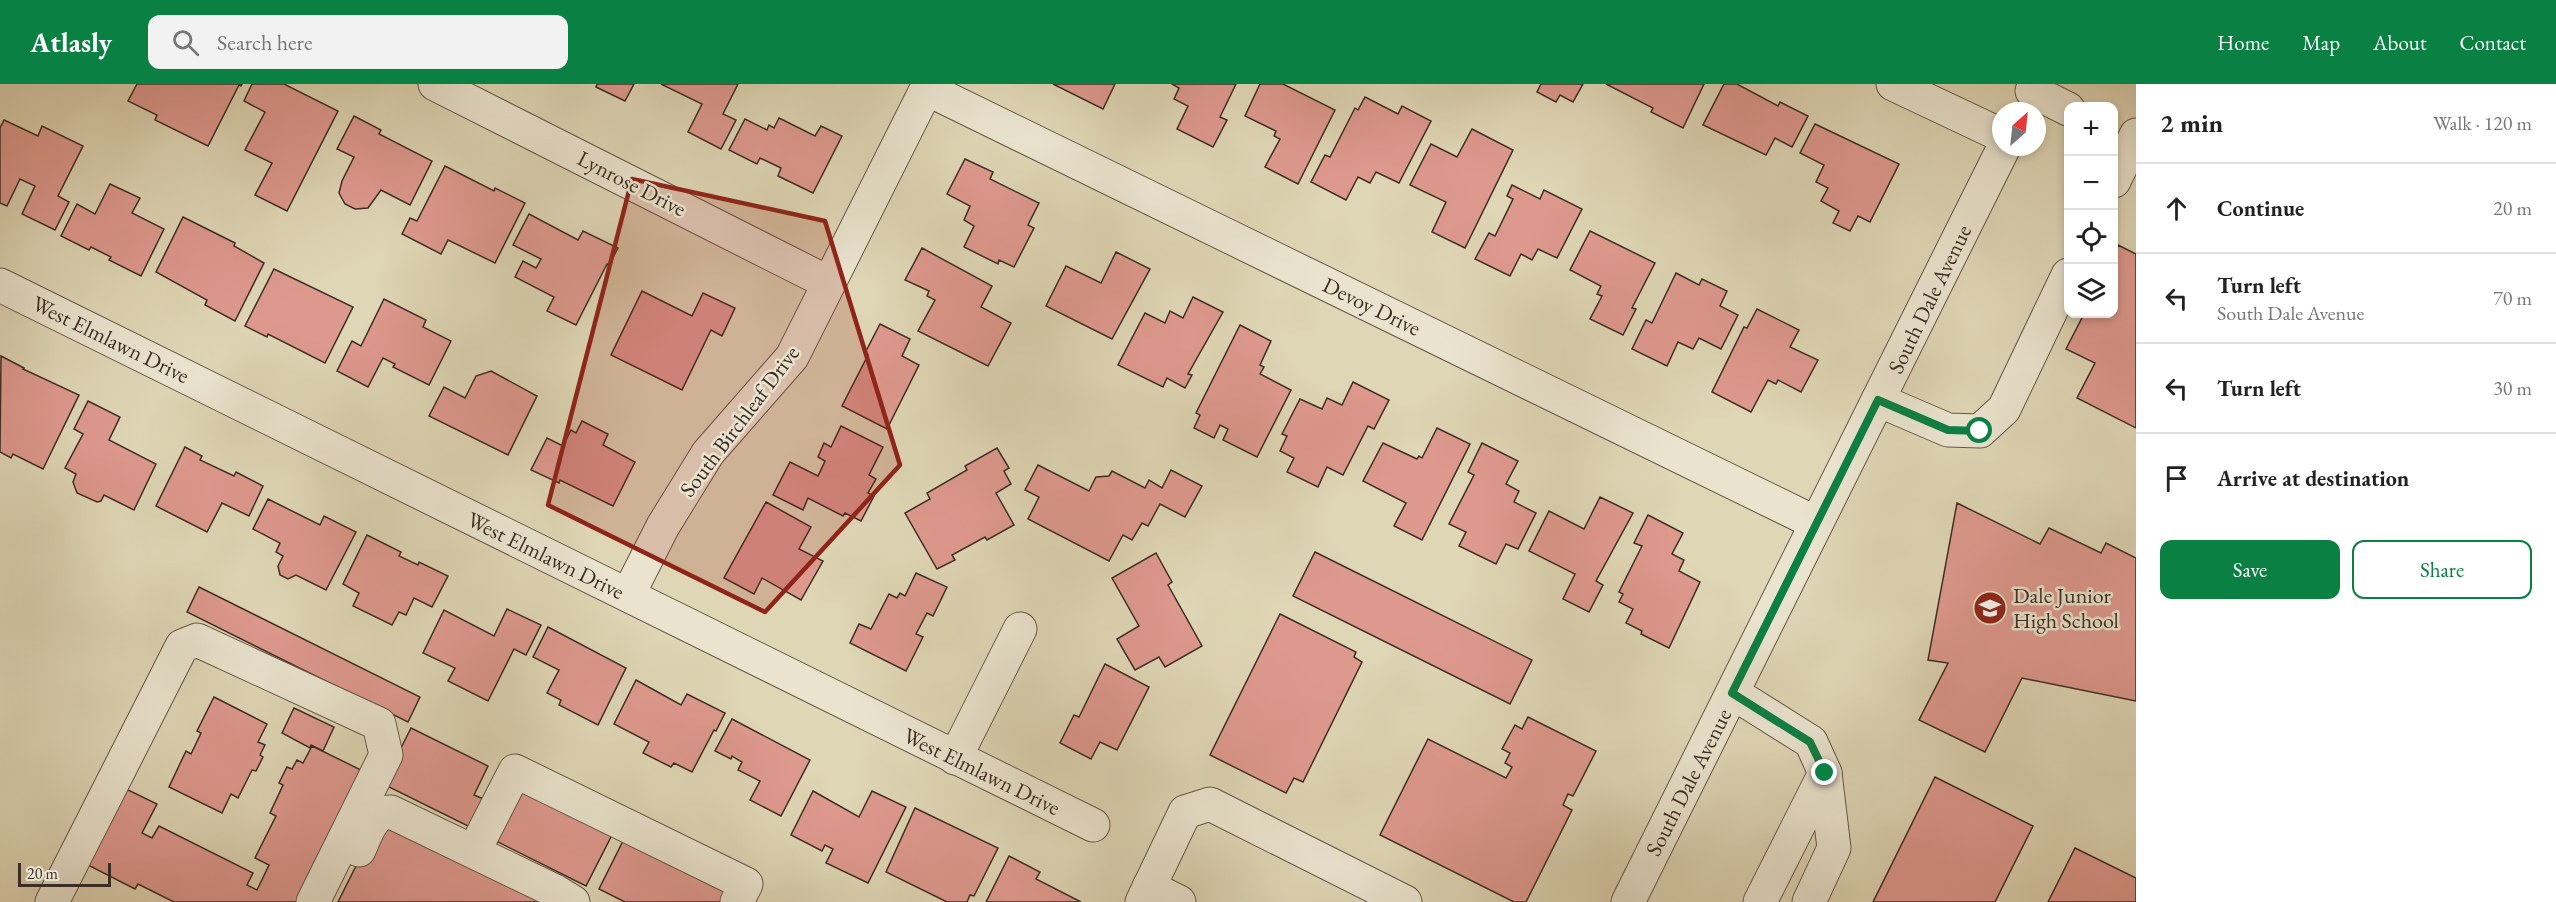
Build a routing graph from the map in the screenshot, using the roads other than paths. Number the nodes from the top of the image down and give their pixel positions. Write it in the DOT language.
graph roads {
  1 [pos="435,84"];
  2 [pos="1893,84"];
  3 [pos="928,87"];
  4 [pos="2030,95"];
  5 [pos="2064,107"];
  6 [pos="1992,131"];
  7 [pos="2130,136"];
  8 [pos="2000,156"];
  9 [pos="2118,170"];
  10 [pos="829,282"];
  11 [pos="2064,283"];
  12 [pos="0,285"];
  13 [pos="1878,400"];
  14 [pos="1816,523"];
  15 [pos="628,595"];
  16 [pos="1020,629"];
  17 [pos="1732,693"];
  18 [pos="955,758"];
  19 [pos="1825,773"];
  20 [pos="1093,825"];
  21 [pos="474,851"];
  22 [pos="1145,895"];
  23 [pos="52,902"];
  24 [pos="313,902"];
  25 [pos="333,902"];
  26 [pos="573,902"];
  27 [pos="737,902"];
  28 [pos="1179,902"];
  29 [pos="1405,902"];
  30 [pos="1628,902"];
  31 [pos="1760,902"];
  32 [pos="1809,902"];
  1 -- 10 [label="street, Lynrose Drive"];
  2 -- 6 [label="street"];
  3 -- 10 [label="street, South Birchleaf Drive"];
  3 -- 14 [label="street, Devoy Drive"];
  4 -- 5 [label="street"];
  7 -- 9 [label="street"];
  8 -- 13 [label="street, South Dale Avenue"];
  10 -- 15 [label="street, South Birchleaf Drive"];
  11 -- 13 [label="street"];
  12 -- 15 [label="street, West Elmlawn Drive"];
  13 -- 14 [label="street, South Dale Avenue"];
  14 -- 17 [label="street, South Dale Avenue"];
  15 -- 18 [label="street, West Elmlawn Drive"];
  16 -- 18 [label="street"];
  17 -- 19 [label="street"];
  17 -- 30 [label="street, South Dale Avenue"];
  18 -- 20 [label="street, West Elmlawn Drive"];
  19 -- 31 [label="street"];
  19 -- 32 [label="street"];
  21 -- 25 [label="street"];
  21 -- 26 [label="street"];
  21 -- 27 [label="street"];
  22 -- 28 [label="street"];
  22 -- 29 [label="street"];
  23 -- 24 [label="street"];
}
